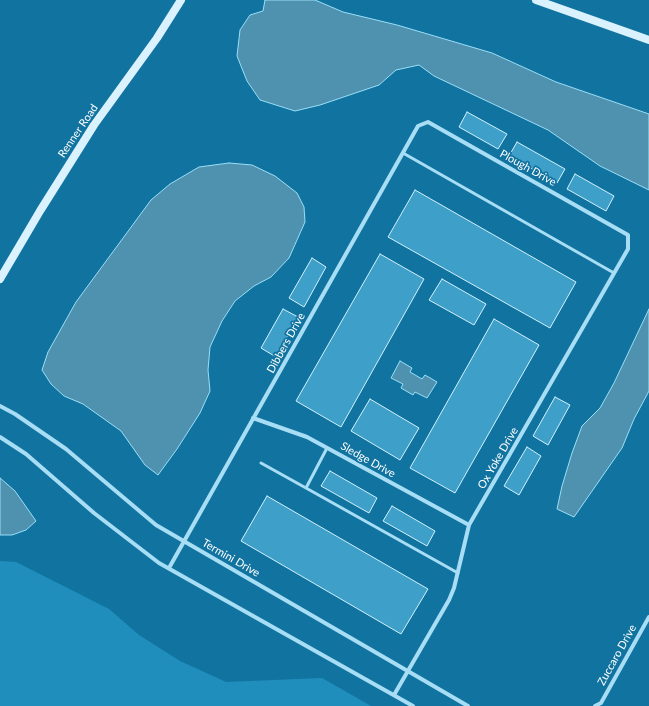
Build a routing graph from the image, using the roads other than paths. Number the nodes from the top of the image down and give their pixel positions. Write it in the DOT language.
graph roads {
  1 [pos="181,0"];
  2 [pos="536,0"];
  3 [pos="649,40"];
  4 [pos="418,126"];
  5 [pos="403,153"];
  6 [pos="628,235"];
  7 [pos="1,273"];
  8 [pos="614,273"];
  9 [pos="0,406"];
  10 [pos="254,418"];
  11 [pos="0,437"];
  12 [pos="327,448"];
  13 [pos="261,463"];
  14 [pos="306,488"];
  15 [pos="470,526"];
  16 [pos="184,541"];
  17 [pos="169,568"];
  18 [pos="458,573"];
  19 [pos="649,617"];
  20 [pos="408,671"];
  21 [pos="394,695"];
  22 [pos="601,704"];
  23 [pos="413,706"];
  24 [pos="468,706"];
  25 [pos="595,706"];
  1 -- 7 [label="main road, Renner Road"];
  2 -- 3 [label="main road"];
  4 -- 5 [label="street, Dibbers Drive"];
  4 -- 6 [label="street, Plough Drive"];
  5 -- 8 [label="lane"];
  5 -- 10 [label="street, Dibbers Drive"];
  6 -- 8 [label="street, Ox Yoke Drive"];
  8 -- 15 [label="street, Ox Yoke Drive"];
  9 -- 16 [label="street, Termini Drive"];
  10 -- 12 [label="street, Sledge Drive"];
  10 -- 16 [label="street, Dibbers Drive"];
  11 -- 17 [label="street"];
  12 -- 14 [label="lane"];
  12 -- 15 [label="street, Sledge Drive"];
  13 -- 14 [label="lane"];
  14 -- 18 [label="lane"];
  15 -- 18 [label="street, Ox Yoke Drive"];
  16 -- 17 [label="street, Dibbers Drive"];
  16 -- 20 [label="street, Termini Drive"];
  17 -- 21 [label="street"];
  18 -- 20 [label="street, Ox Yoke Drive"];
  19 -- 22 [label="street, Zuccaro Drive"];
  20 -- 21 [label="street, Ox Yoke Drive"];
  20 -- 24 [label="street, Termini Drive"];
  21 -- 23 [label="street"];
  22 -- 25 [label="street, Zuccaro Drive"];
}
